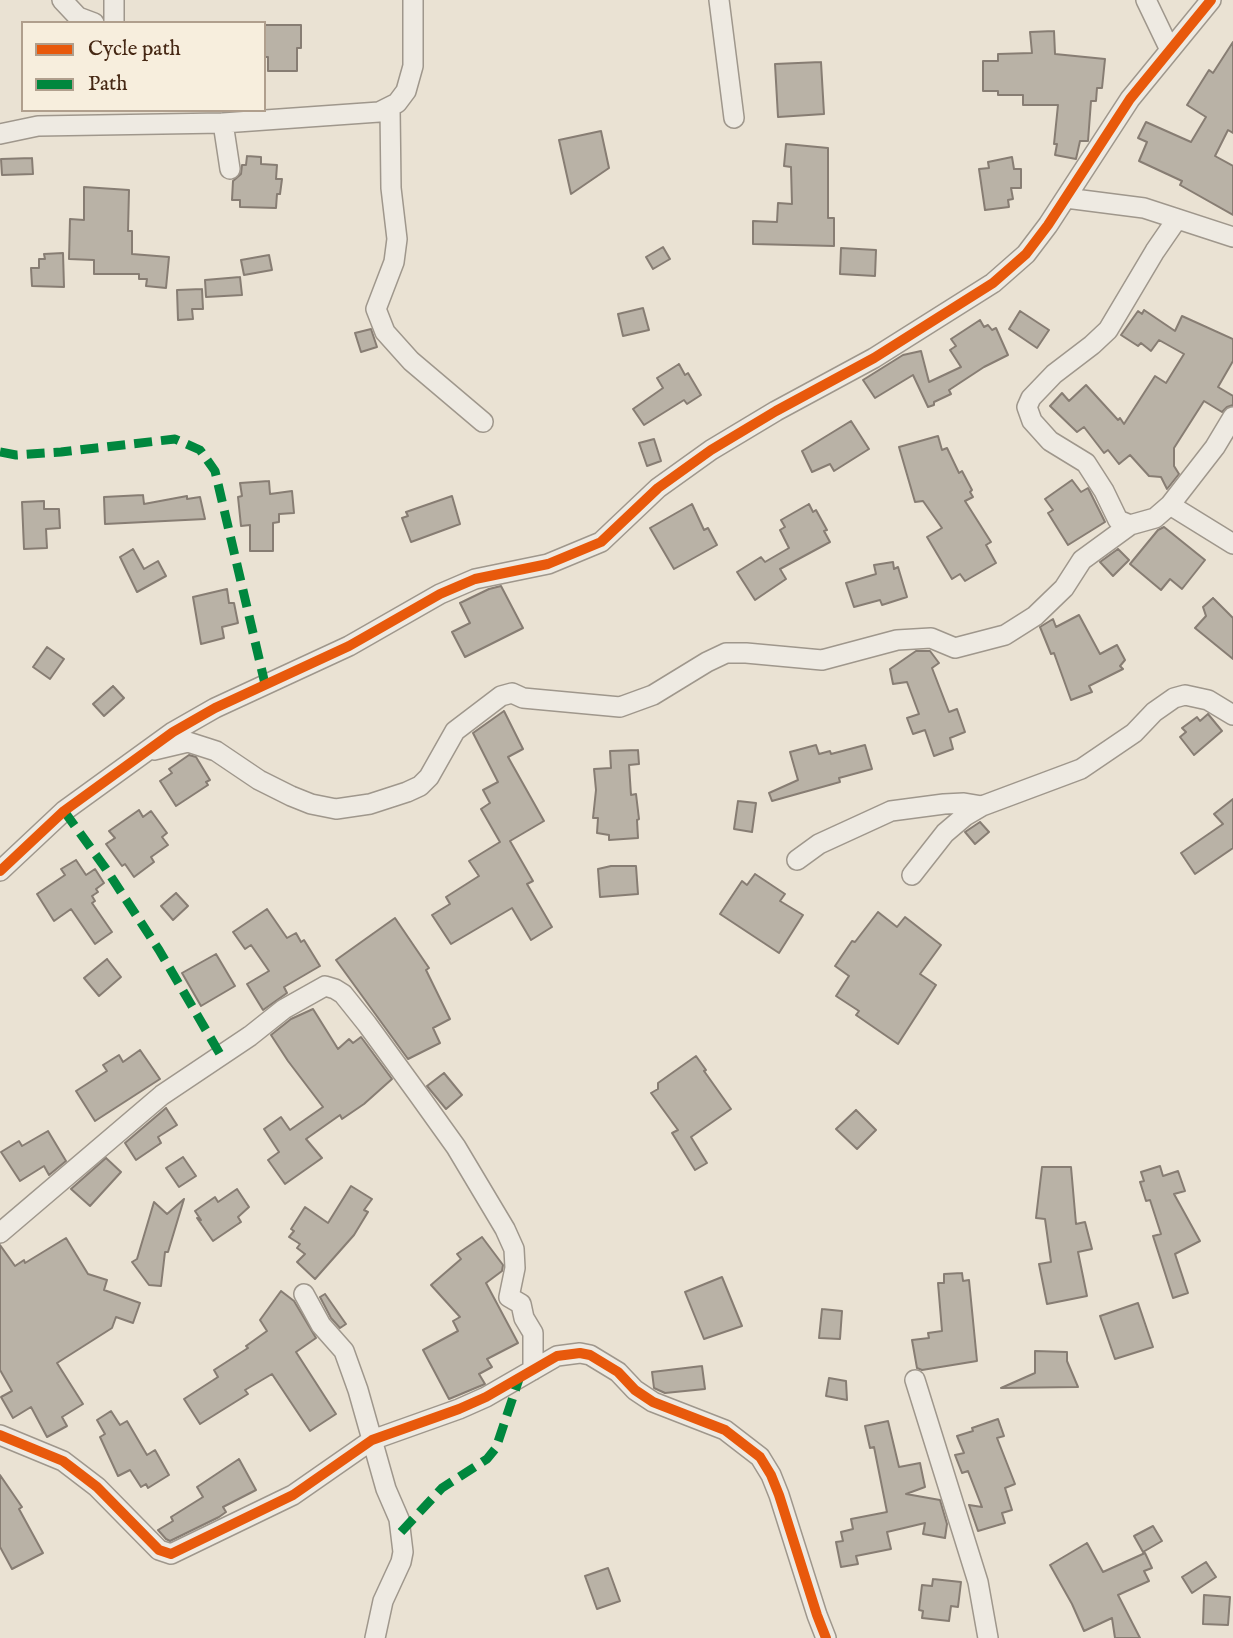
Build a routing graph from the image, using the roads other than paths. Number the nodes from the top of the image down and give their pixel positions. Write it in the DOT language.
graph roads {
  1 [pos="62,0"];
  2 [pos="114,0"];
  3 [pos="413,0"];
  4 [pos="719,0"];
  5 [pos="1146,0"];
  6 [pos="1211,0"];
  7 [pos="89,21"];
  8 [pos="114,21"];
  9 [pos="1170,50"];
  10 [pos="390,108"];
  11 [pos="90,118"];
  12 [pos="734,118"];
  13 [pos="223,123"];
  14 [pos="0,134"];
  15 [pos="230,169"];
  16 [pos="1066,198"];
  17 [pos="1177,219"];
  18 [pos="1233,237"];
  19 [pos="1233,417"];
  20 [pos="483,422"];
  21 [pos="1170,505"];
  22 [pos="1130,525"];
  23 [pos="1233,544"];
  24 [pos="1233,715"];
  25 [pos="143,752"];
  26 [pos="982,806"];
  27 [pos="797,860"];
  28 [pos="0,871"];
  29 [pos="912,875"];
  30 [pos="0,1233"];
  31 [pos="304,1294"];
  32 [pos="533,1370"];
  33 [pos="915,1380"];
  34 [pos="0,1435"];
  35 [pos="372,1440"];
  36 [pos="375,1638"];
  37 [pos="826,1638"];
  38 [pos="988,1638"];
  1 -- 7 [label="street"];
  2 -- 8 [label="street"];
  3 -- 10 [label="street"];
  4 -- 12 [label="street"];
  5 -- 9 [label="street"];
  6 -- 9 [label="street"];
  9 -- 16 [label="street"];
  10 -- 13 [label="street"];
  10 -- 20 [label="street"];
  11 -- 13 [label="street"];
  11 -- 14 [label="street"];
  13 -- 15 [label="street"];
  16 -- 17 [label="street"];
  16 -- 25 [label="street"];
  17 -- 18 [label="street"];
  17 -- 22 [label="street"];
  19 -- 21 [label="street"];
  21 -- 22 [label="street"];
  21 -- 23 [label="street"];
  22 -- 25 [label="street"];
  24 -- 26 [label="street"];
  25 -- 28 [label="street"];
  26 -- 27 [label="street"];
  26 -- 29 [label="street"];
  30 -- 32 [label="street"];
  31 -- 35 [label="street"];
  32 -- 35 [label="street"];
  32 -- 37 [label="street"];
  33 -- 38 [label="street"];
  34 -- 35 [label="street"];
  35 -- 36 [label="street"];
}
